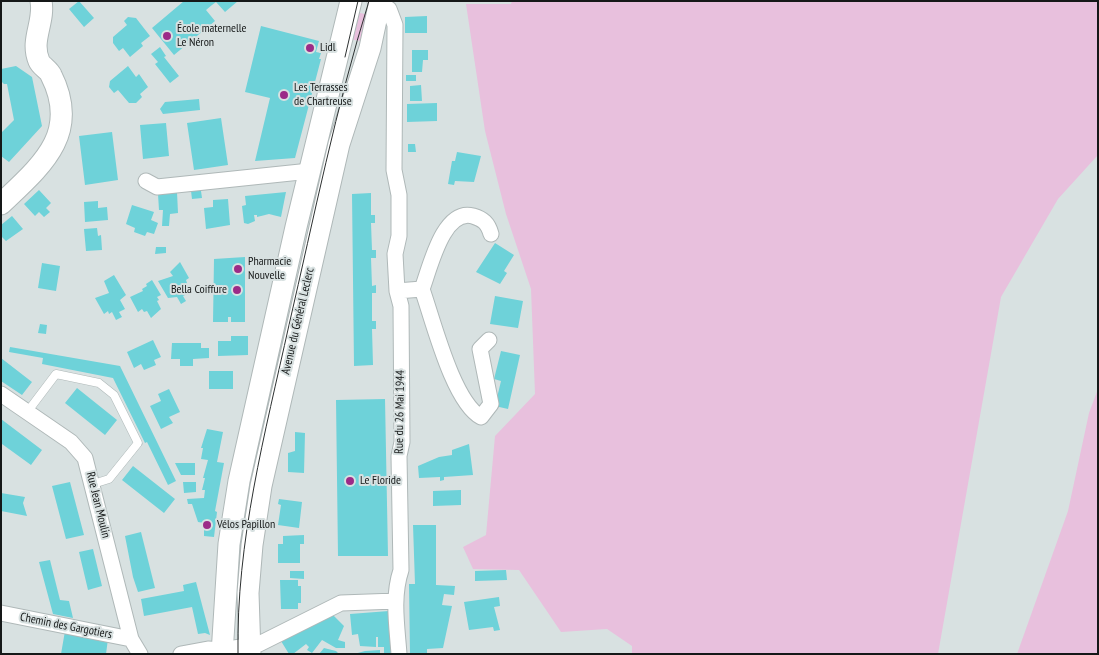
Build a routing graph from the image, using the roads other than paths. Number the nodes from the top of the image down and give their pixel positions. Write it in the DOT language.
graph roads {
  1 [pos="41,1"];
  2 [pos="351,1"];
  3 [pos="378,2"];
  4 [pos="310,171"];
  5 [pos="146,181"];
  6 [pos="1,204"];
  7 [pos="491,234"];
  8 [pos="422,289"];
  9 [pos="397,290"];
  10 [pos="489,340"];
  11 [pos="1,394"];
  12 [pos="28,411"];
  13 [pos="93,484"];
  14 [pos="396,601"];
  15 [pos="1,613"];
  16 [pos="131,639"];
  17 [pos="253,648"];
  18 [pos="222,652"];
  19 [pos="140,654"];
  20 [pos="181,654"];
  21 [pos="399,654"];
  1 -- 6 [label="main road"];
  2 -- 4 [label="main road, Avenue du Général Leclerc"];
  3 -- 9 [label="street, Rue du 26 Mai 1944"];
  3 -- 17 [label="main road, Avenue du Général Leclerc"];
  4 -- 5 [label="street"];
  4 -- 18 [label="main road, Avenue du Général Leclerc"];
  7 -- 8 [label="street"];
  8 -- 9 [label="street"];
  8 -- 10 [label="street"];
  9 -- 14 [label="street, Rue du 26 Mai 1944"];
  11 -- 12 [label="street, Rue Jean Moulin"];
  12 -- 13 [label="street, Rue Jean Moulin"];
  12 -- 13 [label="lane"];
  13 -- 16 [label="street, Rue Jean Moulin"];
  14 -- 17 [label="street"];
  14 -- 21 [label="street, Rue du 26 Mai 1944"];
  15 -- 16 [label="street, Chemin des Gargotiers"];
  16 -- 19 [label="street, Rue Jean Moulin"];
  17 -- 18 [label="street"];
  18 -- 20 [label="street"];
}
